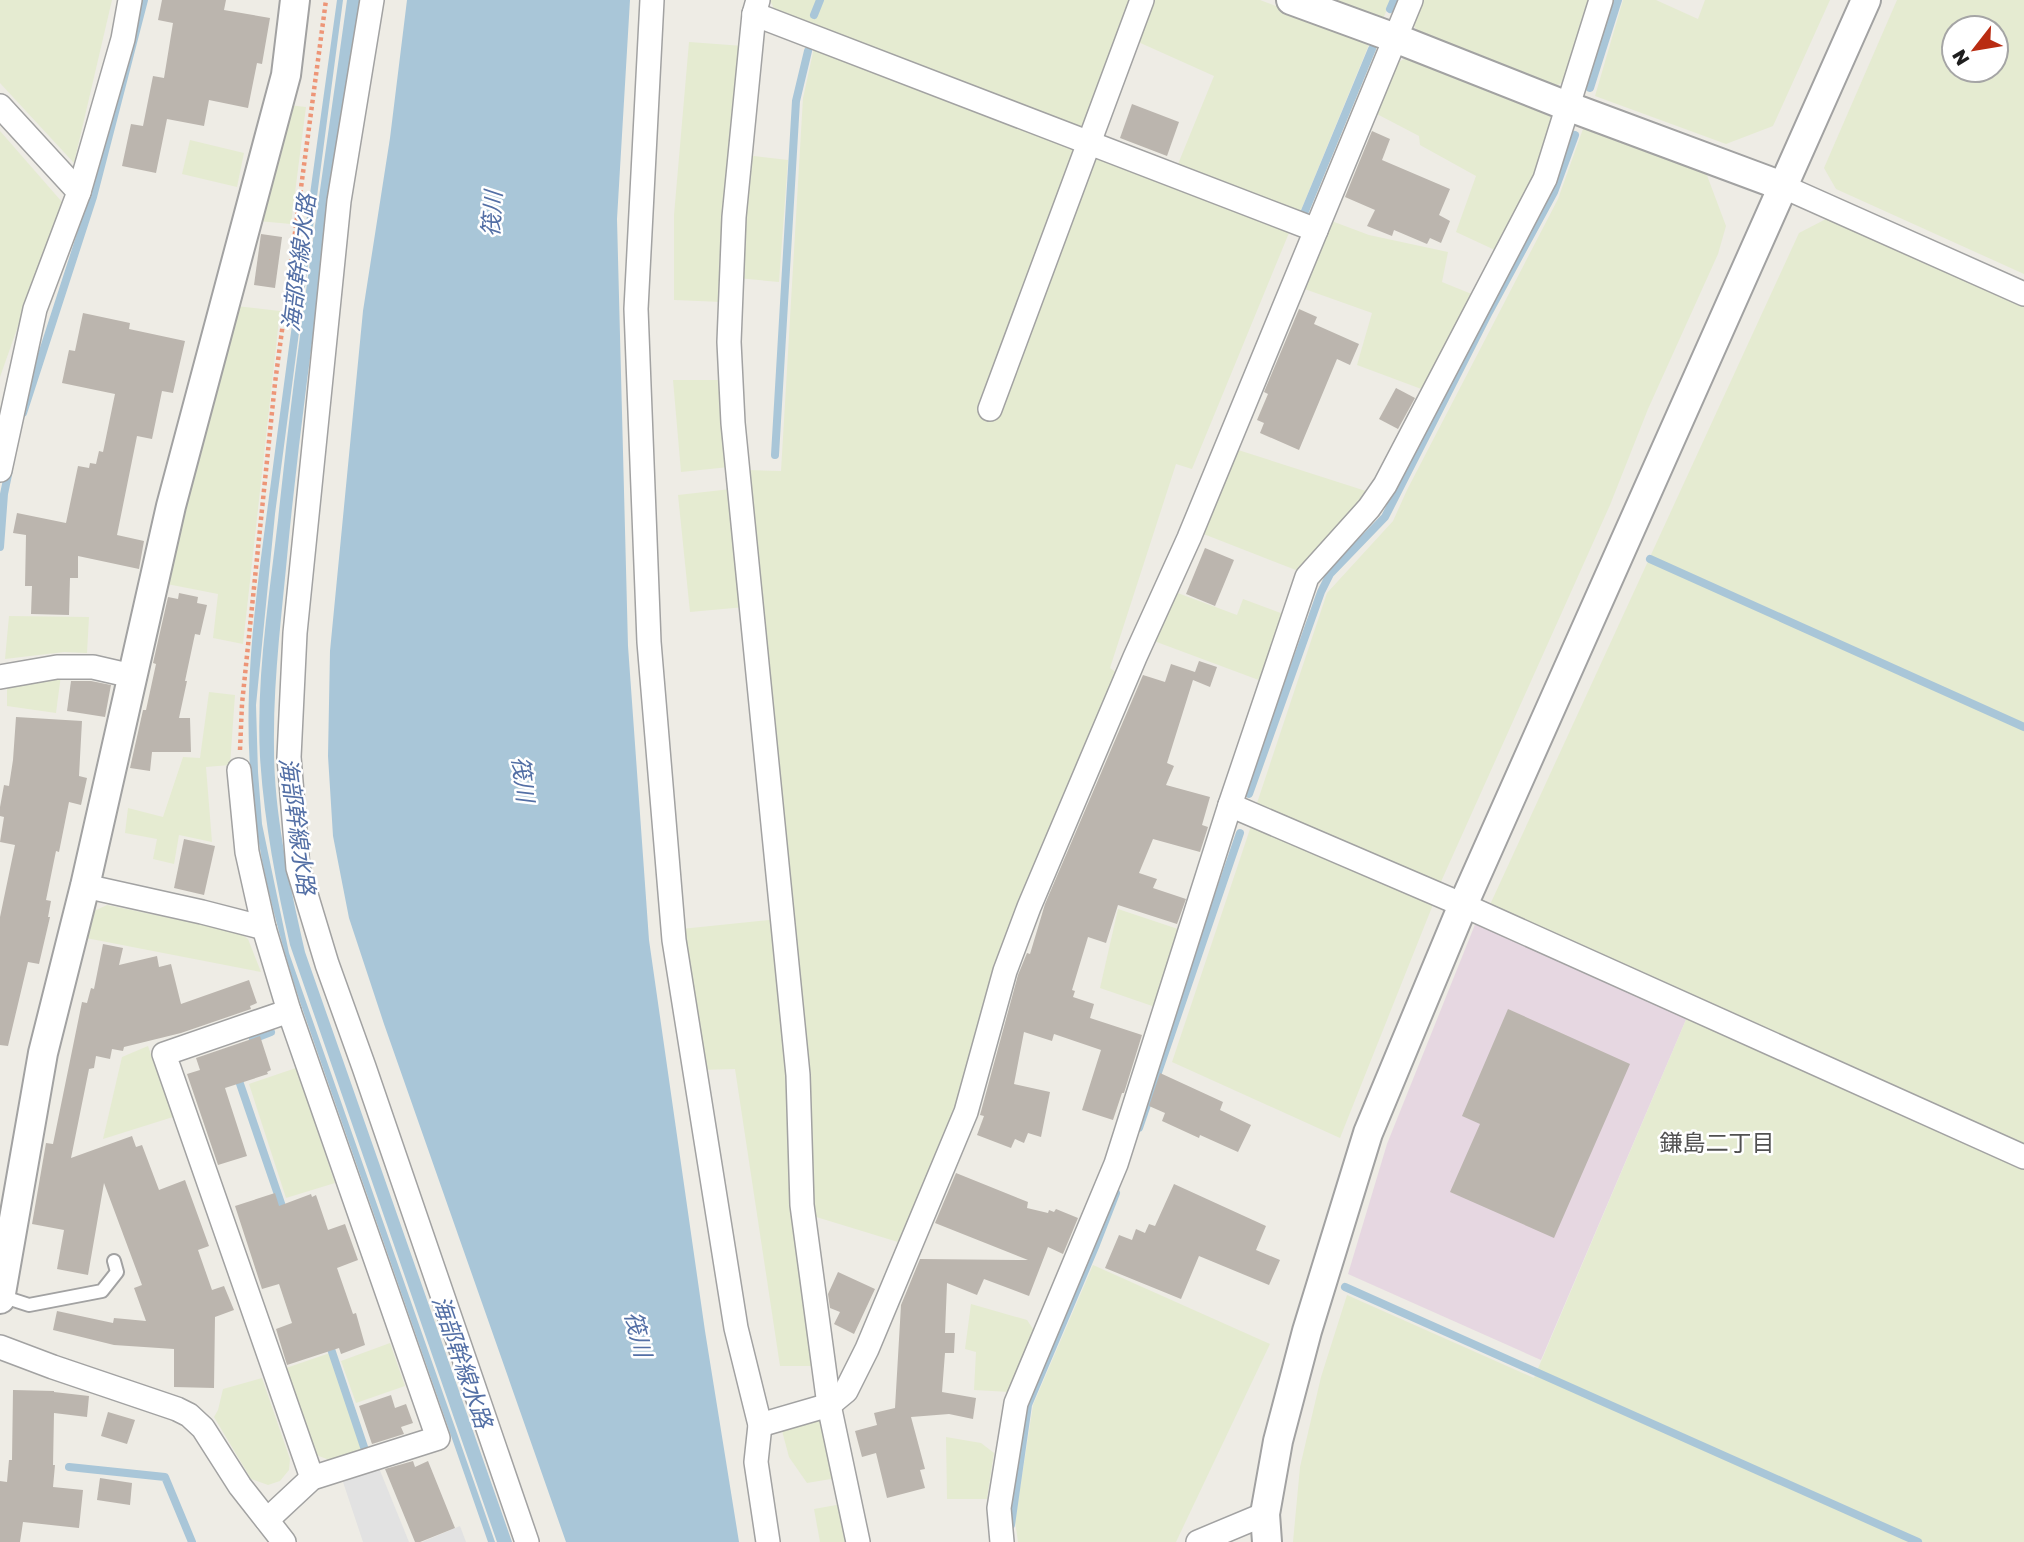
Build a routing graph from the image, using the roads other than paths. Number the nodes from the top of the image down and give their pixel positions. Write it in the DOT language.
graph roads {
  1 [pos="130,0"];
  2 [pos="295,0"];
  3 [pos="372,0"];
  4 [pos="652,0"];
  5 [pos="1142,0"];
  6 [pos="1291,0"];
  7 [pos="1411,0"];
  8 [pos="1601,0"];
  9 [pos="1866,0"];
  10 [pos="756,7"];
  11 [pos="1395,38"];
  12 [pos="0,106"];
  13 [pos="1567,106"];
  14 [pos="1089,143"];
  15 [pos="1782,186"];
  16 [pos="79,192"];
  17 [pos="1315,230"];
  18 [pos="2024,294"];
  19 [pos="990,409"];
  20 [pos="0,470"];
  21 [pos="132,676"];
  22 [pos="0,677"];
  23 [pos="239,770"];
  24 [pos="1230,805"];
  25 [pos="85,886"];
  26 [pos="1463,905"];
  27 [pos="264,928"];
  28 [pos="289,1011"];
  29 [pos="2024,1157"];
  30 [pos="114,1261"];
  31 [pos="0,1298"];
  32 [pos="0,1347"];
  33 [pos="829,1405"];
  34 [pos="760,1425"];
  35 [pos="312,1478"];
  36 [pos="1266,1528"];
  37 [pos="275,1536"];
  38 [pos="527,1542"];
  39 [pos="768,1542"];
  40 [pos="858,1542"];
  41 [pos="1002,1542"];
  42 [pos="1198,1542"];
  1 -- 16 [label="street"];
  2 -- 21 [label="street"];
  3 -- 38 [label="street"];
  4 -- 34 [label="street"];
  5 -- 14 [label="street"];
  6 -- 11 [label="street"];
  7 -- 11 [label="street"];
  8 -- 13 [label="street"];
  9 -- 15 [label="street"];
  10 -- 14 [label="street"];
  10 -- 33 [label="street"];
  11 -- 13 [label="street"];
  11 -- 17 [label="street"];
  12 -- 16 [label="street"];
  13 -- 15 [label="street"];
  13 -- 24 [label="street"];
  14 -- 17 [label="street"];
  14 -- 19 [label="street"];
  15 -- 18 [label="street"];
  15 -- 26 [label="street"];
  16 -- 20 [label="street"];
  17 -- 33 [label="street"];
  21 -- 22 [label="street"];
  21 -- 25 [label="street"];
  23 -- 27 [label="street"];
  24 -- 26 [label="street"];
  24 -- 41 [label="street"];
  25 -- 27 [label="street"];
  25 -- 31 [label="street"];
  26 -- 29 [label="street"];
  26 -- 36 [label="street"];
  27 -- 28 [label="street"];
  28 -- 35 [label="street"];
  28 -- 35 [label="street"];
  30 -- 31 [label="lane"];
  32 -- 37 [label="street"];
  33 -- 34 [label="street"];
  33 -- 40 [label="street"];
  34 -- 39 [label="street"];
  35 -- 37 [label="street"];
  36 -- 42 [label="street"];
}
